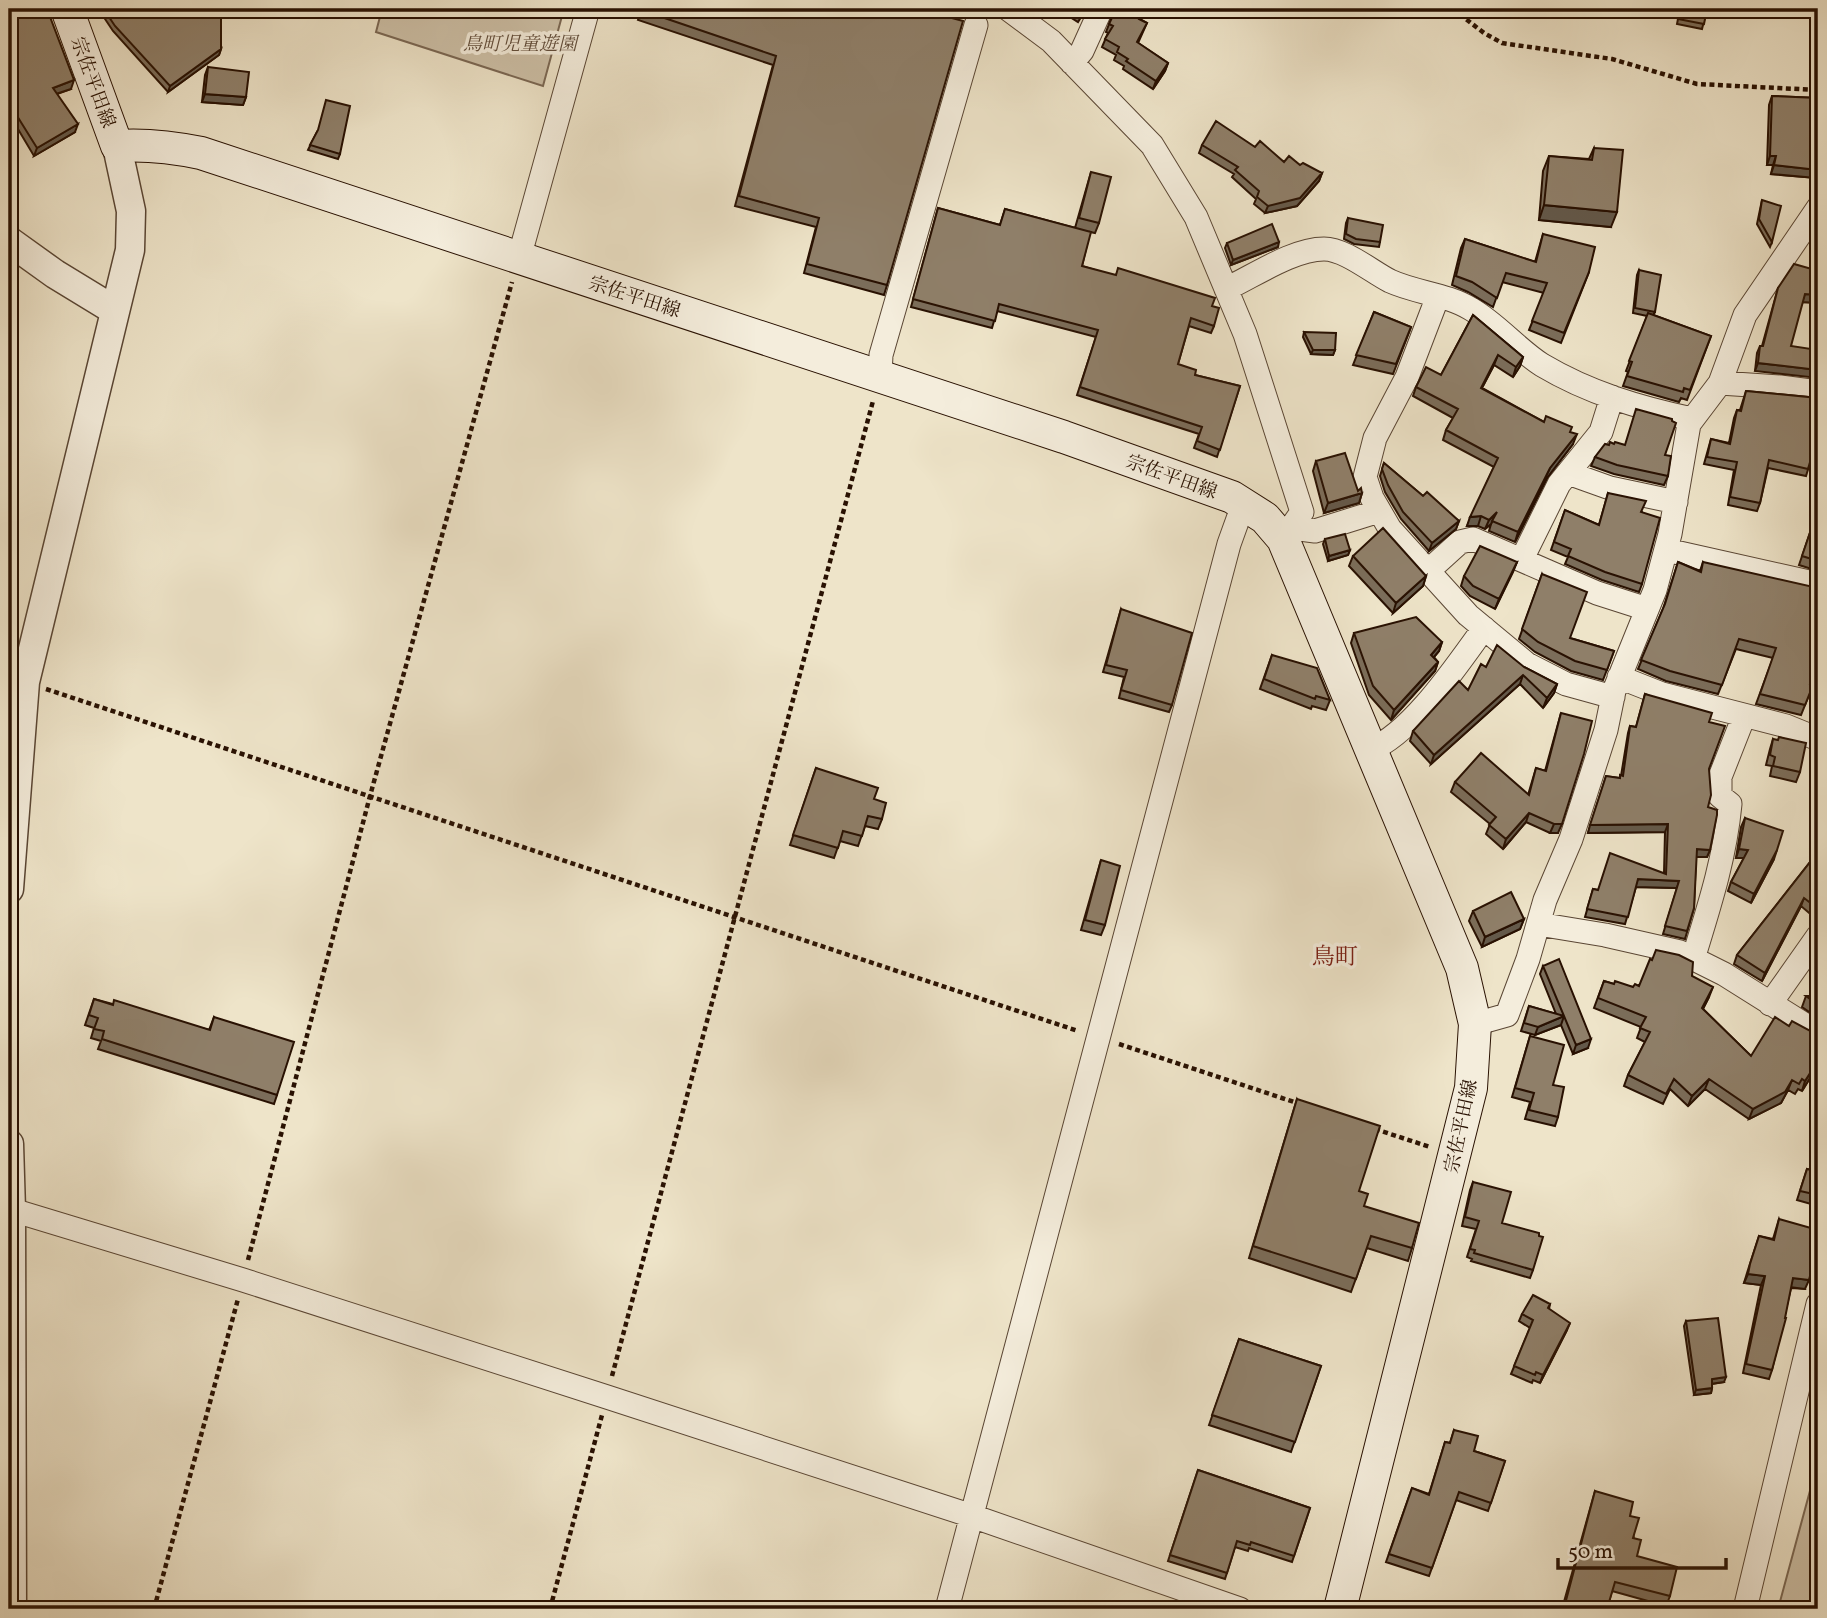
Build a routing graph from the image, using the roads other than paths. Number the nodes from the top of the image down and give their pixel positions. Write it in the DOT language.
graph roads {
  1 [pos="67,9"];
  2 [pos="588,9"];
  3 [pos="1008,9"];
  4 [pos="1101,9"];
  5 [pos="976,25"];
  6 [pos="1072,63"];
  7 [pos="117,146"];
  8 [pos="1818,208"];
  9 [pos="9,241"];
  10 [pos="519,258"];
  11 [pos="1226,289"];
  12 [pos="1438,296"];
  13 [pos="114,310"];
  14 [pos="880,376"];
  15 [pos="1720,383"];
  16 [pos="1818,392"];
  17 [pos="1612,397"];
  18 [pos="1692,419"];
  19 [pos="1569,472"];
  20 [pos="1676,502"];
  21 [pos="1244,505"];
  22 [pos="1379,511"];
  23 [pos="1287,534"];
  24 [pos="1666,550"];
  25 [pos="1522,559"];
  26 [pos="1428,571"];
  27 [pos="1818,584"];
  28 [pos="1647,609"];
  29 [pos="1484,628"];
  30 [pos="1616,687"];
  31 [pos="1744,716"];
  32 [pos="1818,739"];
  33 [pos="1370,750"];
  34 [pos="9,889"];
  35 [pos="1538,924"];
  36 [pos="1818,936"];
  37 [pos="1693,959"];
  38 [pos="1770,1004"];
  39 [pos="1475,1024"];
  40 [pos="1818,1033"];
  41 [pos="9,1144"];
  42 [pos="10,1209"];
  43 [pos="1818,1304"];
  44 [pos="972,1516"];
  45 [pos="12,1609"];
  46 [pos="947,1609"];
  47 [pos="1240,1609"];
  48 [pos="1340,1609"];
  49 [pos="1745,1609"];
  1 -- 7 [label="main road, 宗佐平田線"];
  2 -- 10 [label="street"];
  3 -- 6 [label="street"];
  4 -- 6 [label="street"];
  5 -- 14 [label="street"];
  6 -- 11 [label="street"];
  7 -- 10 [label="main road, 宗佐平田線"];
  7 -- 13 [label="street"];
  8 -- 15 [label="street"];
  9 -- 13 [label="street"];
  10 -- 14 [label="main road, 宗佐平田線"];
  11 -- 12 [label="street"];
  11 -- 23 [label="street"];
  12 -- 17 [label="street"];
  12 -- 22 [label="street"];
  13 -- 34 [label="street"];
  14 -- 21 [label="main road, 宗佐平田線"];
  15 -- 16 [label="street"];
  15 -- 18 [label="street"];
  17 -- 18 [label="street"];
  17 -- 19 [label="street"];
  18 -- 20 [label="street"];
  19 -- 20 [label="street"];
  19 -- 25 [label="street"];
  20 -- 24 [label="street"];
  21 -- 23 [label="main road, 宗佐平田線"];
  21 -- 44 [label="street"];
  22 -- 23 [label="street"];
  22 -- 26 [label="street"];
  23 -- 33 [label="main road, 宗佐平田線"];
  24 -- 27 [label="street"];
  24 -- 28 [label="street"];
  25 -- 26 [label="street"];
  25 -- 28 [label="street"];
  26 -- 29 [label="street"];
  28 -- 30 [label="street"];
  29 -- 30 [label="street"];
  29 -- 33 [label="street"];
  30 -- 31 [label="street"];
  30 -- 35 [label="street"];
  31 -- 32 [label="street"];
  31 -- 37 [label="street"];
  33 -- 39 [label="main road, 宗佐平田線"];
  35 -- 37 [label="street"];
  35 -- 39 [label="street"];
  36 -- 38 [label="street"];
  37 -- 38 [label="street"];
  38 -- 40 [label="street"];
  39 -- 48 [label="main road, 宗佐平田線"];
  41 -- 42 [label="street"];
  42 -- 44 [label="street"];
  42 -- 45 [label="street"];
  43 -- 49 [label="street"];
  44 -- 46 [label="street"];
  44 -- 47 [label="street"];
}
